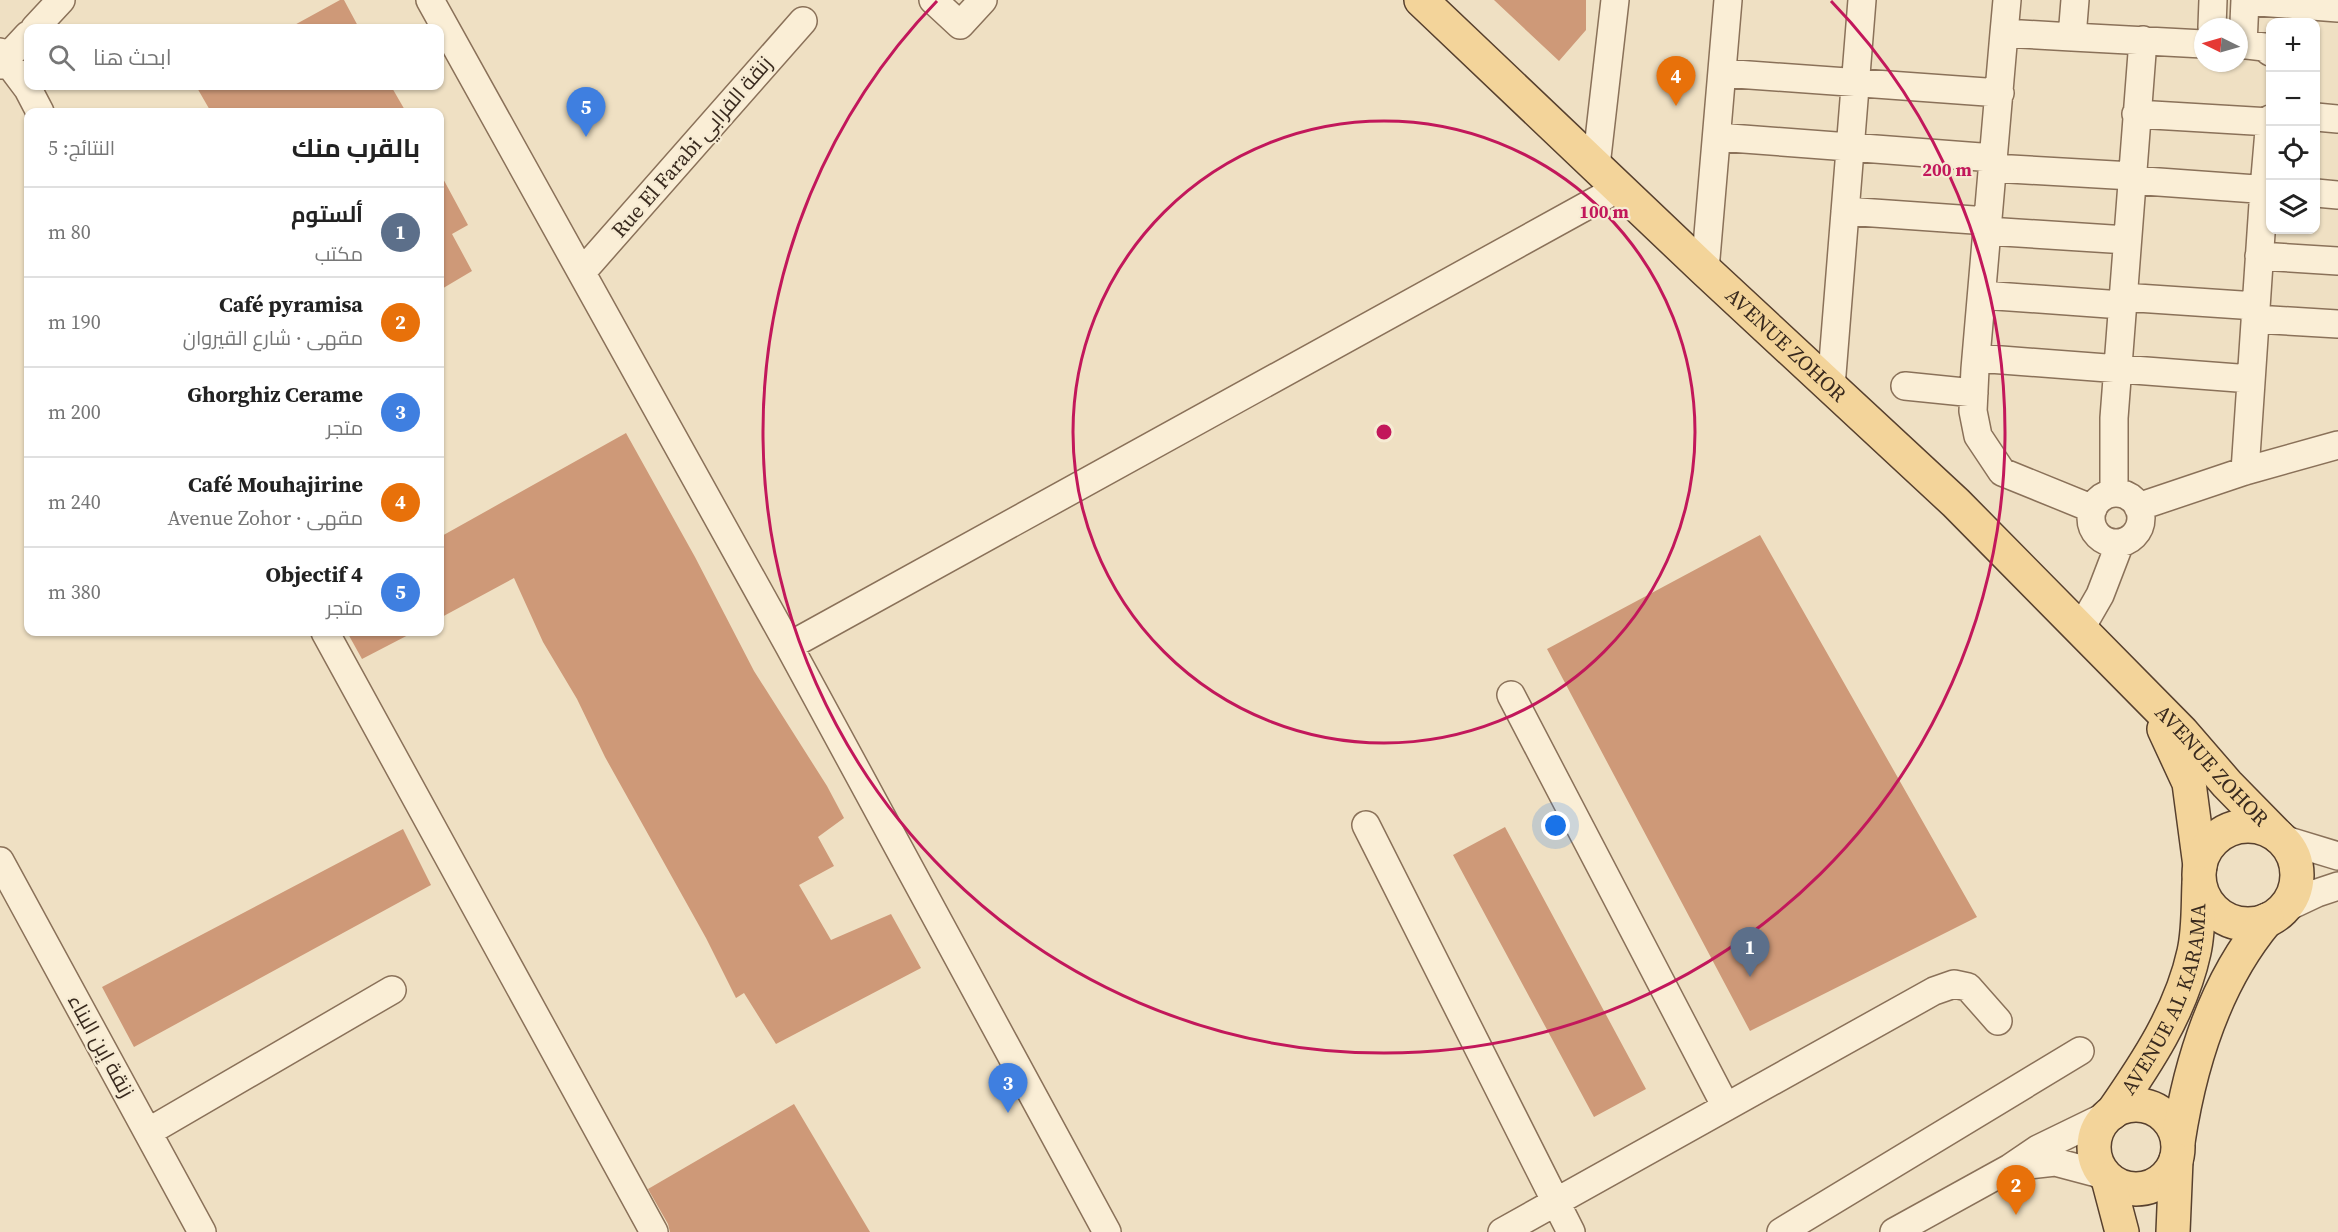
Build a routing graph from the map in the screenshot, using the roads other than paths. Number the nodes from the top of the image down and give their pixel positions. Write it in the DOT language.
graph roads {
  1 [pos="61,0"];
  2 [pos="430,0"];
  3 [pos="933,0"];
  4 [pos="982,0"];
  5 [pos="1421,0"];
  6 [pos="1615,0"];
  7 [pos="1728,0"];
  8 [pos="1862,0"];
  9 [pos="2007,0"];
  10 [pos="2075,0"];
  11 [pos="2213,0"];
  12 [pos="2245,1"];
  13 [pos="2338,8"];
  14 [pos="2212,18"];
  15 [pos="2243,18"];
  16 [pos="803,21"];
  17 [pos="39,24"];
  18 [pos="443,24"];
  19 [pos="444,25"];
  20 [pos="2004,33"];
  21 [pos="2072,37"];
  22 [pos="24,39"];
  23 [pos="2143,40"];
  24 [pos="2194,43"];
  25 [pos="2248,45"];
  26 [pos="2266,48"];
  27 [pos="2,59"];
  28 [pos="1722,73"];
  29 [pos="1856,83"];
  30 [pos="24,90"];
  31 [pos="24,90"];
  32 [pos="2000,93"];
  33 [pos="37,108"];
  34 [pos="2136,114"];
  35 [pos="2320,117"];
  36 [pos="2338,119"];
  37 [pos="2266,120"];
  38 [pos="2270,126"];
  39 [pos="1717,137"];
  40 [pos="1851,147"];
  41 [pos="1993,163"];
  42 [pos="1608,177"];
  43 [pos="2132,178"];
  44 [pos="2267,180"];
  45 [pos="2266,190"];
  46 [pos="2320,193"];
  47 [pos="2338,195"];
  48 [pos="2266,198"];
  49 [pos="1845,211"];
  50 [pos="1988,226"];
  51 [pos="2127,240"];
  52 [pos="2259,256"];
  53 [pos="2338,261"];
  54 [pos="1705,270"];
  55 [pos="582,272"];
  56 [pos="1982,295"];
  57 [pos="2122,301"];
  58 [pos="2255,312"];
  59 [pos="2338,324"];
  60 [pos="1976,358"];
  61 [pos="2117,369"];
  62 [pos="2251,379"];
  63 [pos="1905,386"];
  64 [pos="1831,387"];
  65 [pos="1974,393"];
  66 [pos="2338,445"];
  67 [pos="2245,471"];
  68 [pos="2114,493"];
  69 [pos="2138,507"];
  70 [pos="2092,509"];
  71 [pos="2120,543"];
  72 [pos="2081,628"];
  73 [pos="327,636"];
  74 [pos="789,646"];
  75 [pos="1511,695"];
  76 [pos="2146,696"];
  77 [pos="1366,825"];
  78 [pos="2280,838"];
  79 [pos="2338,856"];
  80 [pos="0,861"];
  81 [pos="2199,872"];
  82 [pos="2338,886"];
  83 [pos="2274,915"];
  84 [pos="392,990"];
  85 [pos="1998,1021"];
  86 [pos="2080,1051"];
  87 [pos="1726,1107"];
  88 [pos="2110,1114"];
  89 [pos="148,1132"];
  90 [pos="2177,1151"];
  91 [pos="2010,1168"];
  92 [pos="2106,1177"];
  93 [pos="1556,1202"];
  94 [pos="1927,1224"];
  95 [pos="202,1232"];
  96 [pos="654,1232"];
  97 [pos="1107,1232"];
  98 [pos="1502,1232"];
  99 [pos="1571,1232"];
  100 [pos="1781,1232"];
  101 [pos="1894,1232"];
  102 [pos="2122,1232"];
  103 [pos="2173,1232"];
  1 -- 17 [label="street"];
  2 -- 18 [label="street"];
  3 -- 4 [label="street"];
  5 -- 42 [label="main road, AVENUE ZOHOR"];
  6 -- 42 [label="street"];
  7 -- 28 [label="street"];
  8 -- 29 [label="street"];
  9 -- 20 [label="street"];
  10 -- 21 [label="street"];
  11 -- 14 [label="street"];
  12 -- 13 [label="street"];
  12 -- 15 [label="street"];
  16 -- 55 [label="street, Rue El Farabi زنقة الفرابي"];
  19 -- 55 [label="street"];
  20 -- 21 [label="street"];
  20 -- 32 [label="street"];
  21 -- 23 [label="street"];
  22 -- 27 [label="street"];
  23 -- 24 [label="street"];
  23 -- 34 [label="street"];
  25 -- 26 [label="street"];
  27 -- 31 [label="street"];
  28 -- 29 [label="street"];
  28 -- 39 [label="street"];
  29 -- 32 [label="street"];
  29 -- 40 [label="street"];
  30 -- 33 [label="street"];
  32 -- 41 [label="street"];
  34 -- 37 [label="street"];
  34 -- 43 [label="street"];
  35 -- 36 [label="street"];
  38 -- 44 [label="street"];
  39 -- 40 [label="street"];
  39 -- 54 [label="street"];
  40 -- 41 [label="street"];
  40 -- 49 [label="street"];
  41 -- 43 [label="street"];
  41 -- 50 [label="street"];
  42 -- 54 [label="main road, AVENUE ZOHOR"];
  42 -- 74 [label="street"];
  43 -- 45 [label="street"];
  43 -- 51 [label="street"];
  46 -- 47 [label="street"];
  48 -- 52 [label="street"];
  49 -- 50 [label="street"];
  49 -- 64 [label="street"];
  50 -- 51 [label="street"];
  50 -- 56 [label="street"];
  51 -- 57 [label="street"];
  52 -- 53 [label="street"];
  52 -- 58 [label="street"];
  54 -- 64 [label="main road, AVENUE ZOHOR"];
  55 -- 74 [label="street"];
  56 -- 57 [label="street"];
  56 -- 60 [label="street"];
  57 -- 58 [label="street"];
  57 -- 61 [label="street"];
  58 -- 59 [label="street"];
  58 -- 62 [label="street"];
  60 -- 61 [label="street"];
  60 -- 65 [label="street"];
  61 -- 62 [label="street"];
  61 -- 68 [label="street"];
  62 -- 67 [label="street"];
  63 -- 65 [label="street"];
  64 -- 72 [label="main road, AVENUE ZOHOR"];
  65 -- 70 [label="street"];
  66 -- 67 [label="street"];
  67 -- 69 [label="street"];
  68 -- 69 [label="street"];
  68 -- 70 [label="street"];
  69 -- 71 [label="street"];
  70 -- 71 [label="street"];
  71 -- 72 [label="street"];
  72 -- 76 [label="main road, AVENUE ZOHOR"];
  73 -- 96 [label="street"];
  74 -- 97 [label="street"];
  75 -- 87 [label="street"];
  76 -- 78 [label="main road, AVENUE ZOHOR"];
  76 -- 81 [label="main road, AVENUE ZOHOR"];
  77 -- 93 [label="street"];
  78 -- 79 [label="street"];
  78 -- 81 [label="main road"];
  78 -- 83 [label="main road"];
  80 -- 89 [label="street, زنقة إبن البناء"];
  81 -- 83 [label="main road"];
  81 -- 88 [label="main road, AVENUE AL KARAMA"];
  82 -- 83 [label="street"];
  83 -- 90 [label="main road"];
  84 -- 89 [label="street"];
  85 -- 87 [label="street"];
  86 -- 100 [label="street"];
  87 -- 93 [label="street"];
  88 -- 90 [label="main road"];
  88 -- 91 [label="street"];
  88 -- 92 [label="main road"];
  89 -- 95 [label="street, زنقة إبن البناء"];
  90 -- 92 [label="main road"];
  90 -- 103 [label="main road"];
  91 -- 92 [label="street"];
  91 -- 94 [label="street"];
  92 -- 102 [label="main road"];
  93 -- 98 [label="street"];
  93 -- 99 [label="street"];
  94 -- 101 [label="street"];
}
